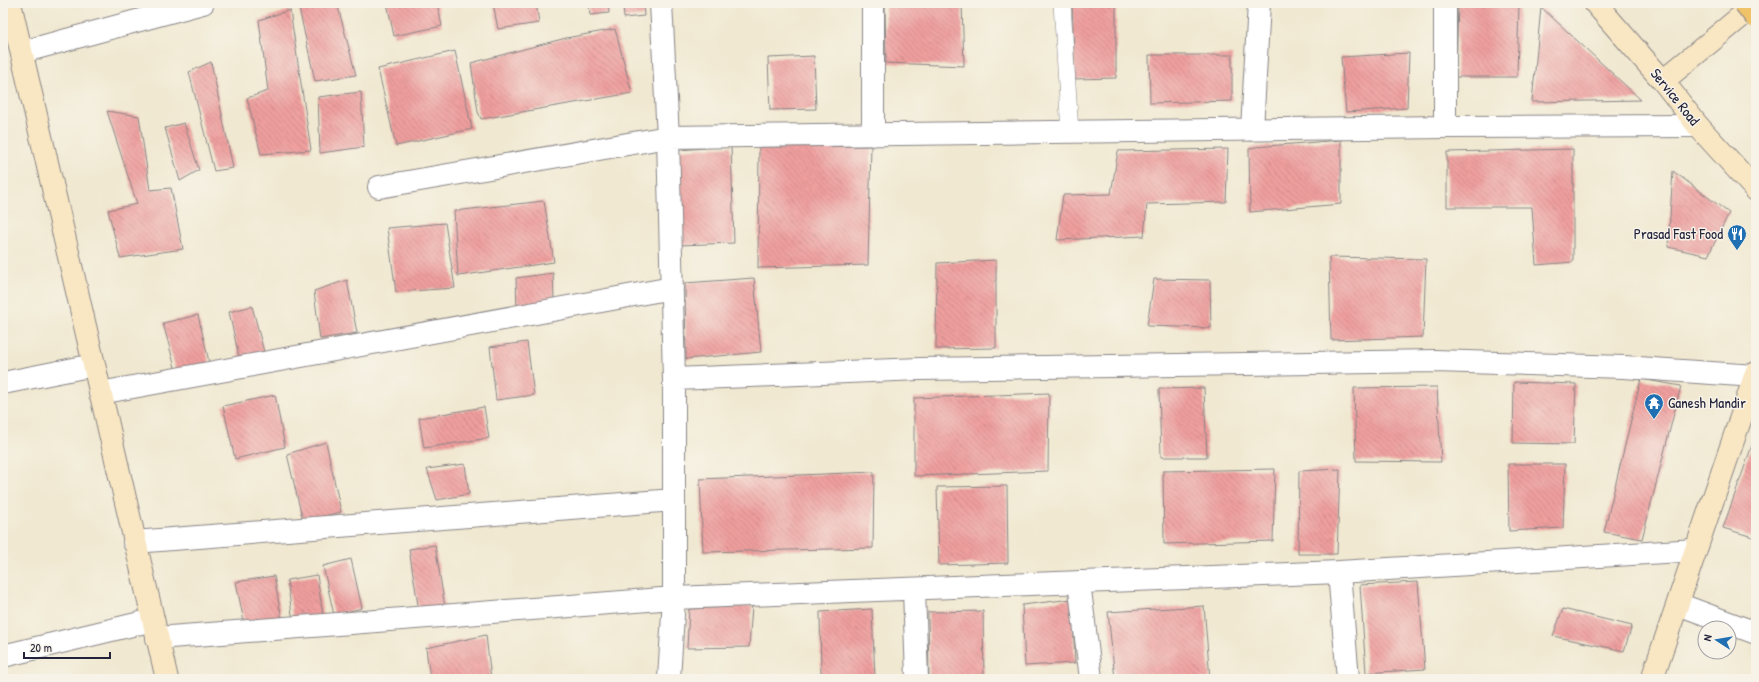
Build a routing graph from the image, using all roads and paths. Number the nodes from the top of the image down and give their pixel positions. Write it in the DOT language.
graph roads {
  1 [pos="10,3"];
  2 [pos="203,3"];
  3 [pos="660,3"];
  4 [pos="873,3"];
  5 [pos="1062,3"];
  6 [pos="1259,3"];
  7 [pos="1444,3"];
  8 [pos="1595,3"];
  9 [pos="1745,3"];
  10 [pos="1756,4"];
  11 [pos="1756,17"];
  12 [pos="22,52"];
  13 [pos="1663,81"];
  14 [pos="1698,126"];
  15 [pos="1445,127"];
  16 [pos="1252,130"];
  17 [pos="1070,132"];
  18 [pos="873,135"];
  19 [pos="668,137"];
  20 [pos="379,187"];
  21 [pos="1756,190"];
  22 [pos="672,288"];
  23 [pos="94,365"];
  24 [pos="1755,375"];
  25 [pos="674,379"];
  26 [pos="3,383"];
  27 [pos="100,393"];
  28 [pos="674,500"];
  29 [pos="134,542"];
  30 [pos="1696,550"];
  31 [pos="1339,572"];
  32 [pos="1079,582"];
  33 [pos="914,589"];
  34 [pos="674,598"];
  35 [pos="1678,604"];
  36 [pos="155,629"];
  37 [pos="1756,633"];
  38 [pos="5,653"];
  39 [pos="167,679"];
  40 [pos="669,679"];
  41 [pos="917,679"];
  42 [pos="1091,679"];
  43 [pos="1348,679"];
  44 [pos="1652,679"];
  1 -- 12 [label="street"];
  2 -- 12 [label="street"];
  3 -- 19 [label="street"];
  4 -- 18 [label="street"];
  5 -- 17 [label="lane"];
  6 -- 16 [label="street"];
  7 -- 15 [label="street"];
  8 -- 13 [label="street, Service Road"];
  9 -- 11 [label="main road, bridge"];
  10 -- 13 [label="street"];
  12 -- 23 [label="street"];
  13 -- 14 [label="street, Service Road"];
  14 -- 15 [label="street"];
  14 -- 21 [label="street, Service Road"];
  15 -- 16 [label="street"];
  16 -- 17 [label="street"];
  17 -- 18 [label="street"];
  18 -- 19 [label="street"];
  19 -- 20 [label="street"];
  19 -- 22 [label="street"];
  22 -- 25 [label="street"];
  22 -- 27 [label="street"];
  23 -- 26 [label="street"];
  23 -- 27 [label="street"];
  24 -- 25 [label="street"];
  24 -- 30 [label="street"];
  25 -- 28 [label="street"];
  27 -- 29 [label="street"];
  28 -- 29 [label="street"];
  28 -- 34 [label="street"];
  29 -- 36 [label="street"];
  30 -- 31 [label="street"];
  30 -- 35 [label="street"];
  31 -- 32 [label="street"];
  31 -- 43 [label="street"];
  32 -- 33 [label="street"];
  32 -- 42 [label="street"];
  33 -- 34 [label="street"];
  33 -- 41 [label="street"];
  34 -- 36 [label="street"];
  34 -- 40 [label="street"];
  35 -- 37 [label="street"];
  35 -- 44 [label="street"];
  36 -- 38 [label="street"];
  36 -- 39 [label="street"];
}
